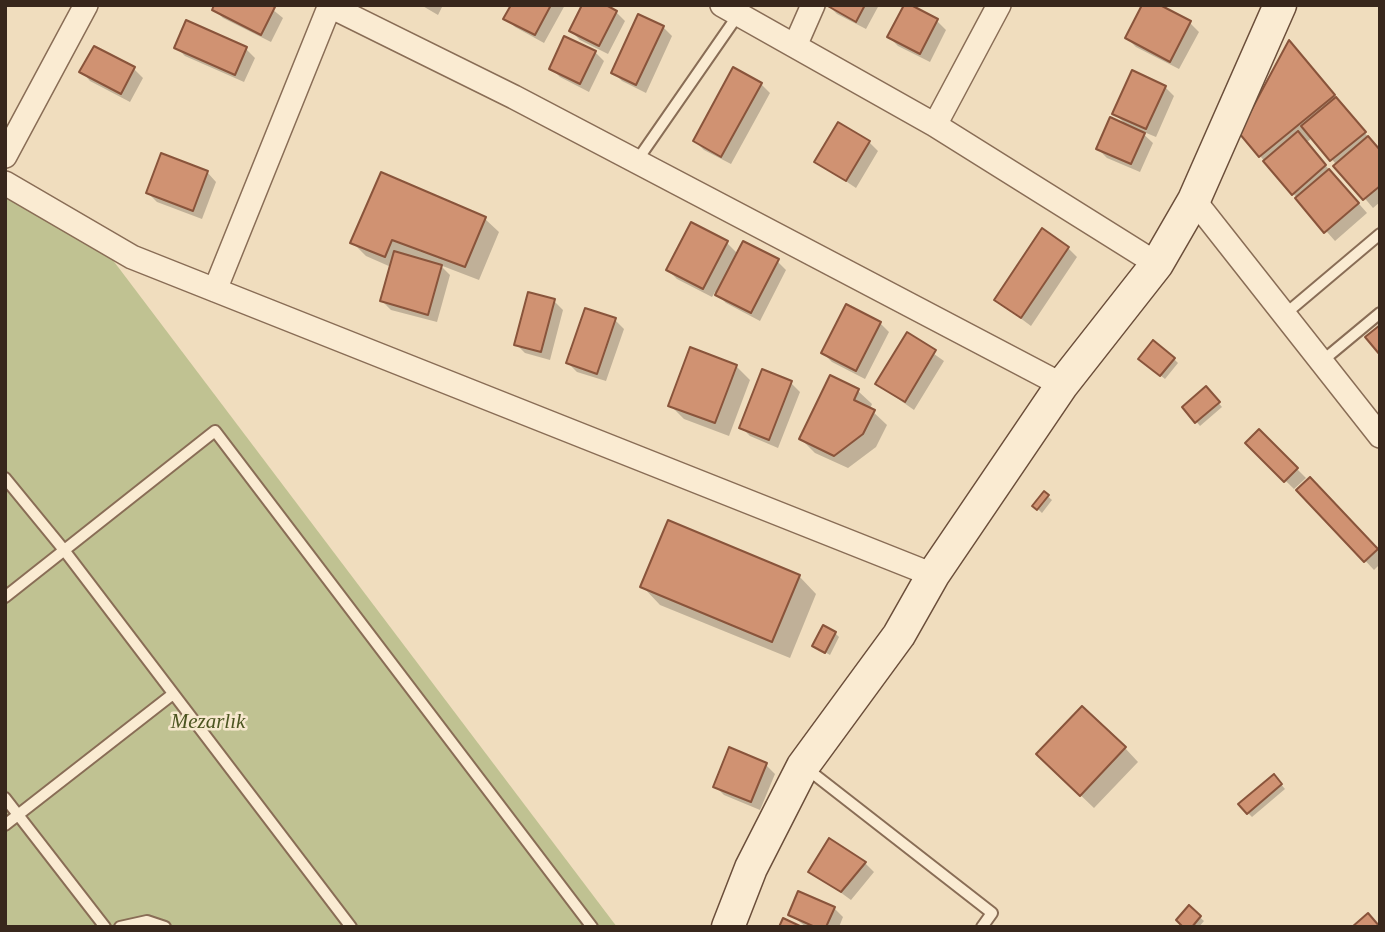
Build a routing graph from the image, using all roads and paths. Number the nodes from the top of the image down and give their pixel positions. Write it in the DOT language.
graph roads {
  1 [pos="86,5"];
  2 [pos="813,5"];
  3 [pos="999,5"];
  4 [pos="330,6"];
  5 [pos="1273,9"];
  6 [pos="730,10"];
  7 [pos="794,46"];
  8 [pos="935,125"];
  9 [pos="5,156"];
  10 [pos="636,162"];
  11 [pos="5,183"];
  12 [pos="1194,200"];
  13 [pos="1380,234"];
  14 [pos="1157,264"];
  15 [pos="215,290"];
  16 [pos="1380,313"];
  17 [pos="1284,314"];
  18 [pos="1321,362"];
  19 [pos="1062,385"];
  20 [pos="1380,436"];
  21 [pos="5,478"];
  22 [pos="64,551"];
  23 [pos="933,575"];
  24 [pos="5,597"];
  25 [pos="173,694"];
  26 [pos="803,766"];
  27 [pos="5,798"];
  28 [pos="18,815"];
  29 [pos="5,825"];
  30 [pos="105,927"];
  31 [pos="120,927"];
  32 [pos="165,927"];
  33 [pos="351,927"];
  34 [pos="592,927"];
  35 [pos="728,927"];
  36 [pos="982,927"];
  1 -- 9 [label="street"];
  2 -- 7 [label="street"];
  3 -- 8 [label="street"];
  4 -- 10 [label="street"];
  4 -- 15 [label="street"];
  5 -- 12 [label="street"];
  6 -- 7 [label="street"];
  6 -- 10 [label="lane"];
  7 -- 8 [label="street"];
  8 -- 14 [label="street"];
  10 -- 19 [label="street"];
  11 -- 15 [label="street"];
  12 -- 14 [label="street"];
  12 -- 17 [label="street"];
  13 -- 17 [label="lane"];
  14 -- 19 [label="street"];
  15 -- 23 [label="street"];
  16 -- 18 [label="lane"];
  17 -- 18 [label="street"];
  18 -- 20 [label="street"];
  19 -- 23 [label="street"];
  21 -- 22 [label="lane"];
  22 -- 24 [label="lane"];
  22 -- 25 [label="lane"];
  22 -- 34 [label="lane"];
  23 -- 26 [label="street"];
  25 -- 28 [label="lane"];
  25 -- 33 [label="lane"];
  26 -- 35 [label="street"];
  26 -- 36 [label="lane"];
  27 -- 28 [label="lane"];
  28 -- 29 [label="lane"];
  28 -- 30 [label="lane"];
  31 -- 32 [label="lane"];
}
